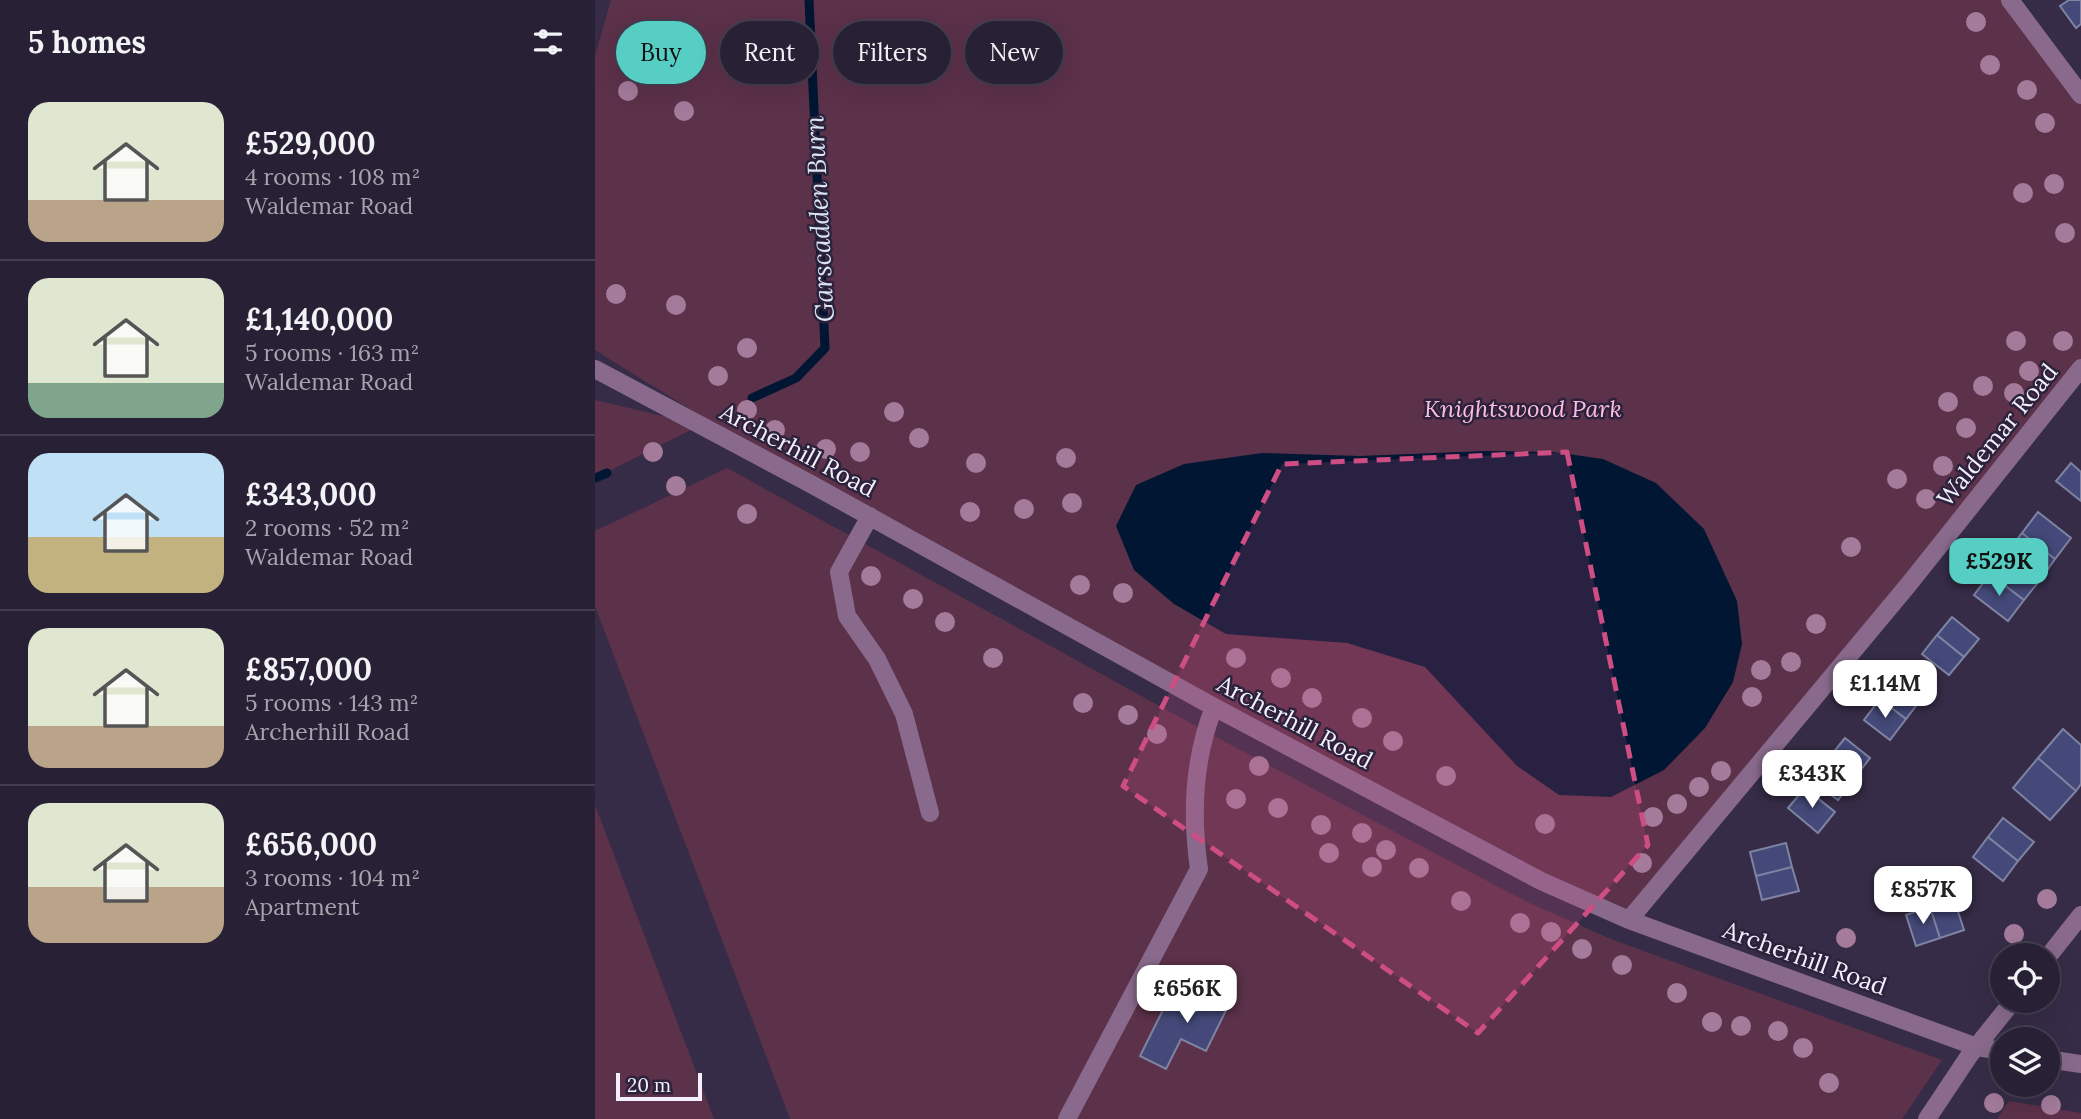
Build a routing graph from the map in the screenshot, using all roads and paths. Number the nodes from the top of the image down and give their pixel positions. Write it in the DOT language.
graph roads {
  1 [pos="2010,0"];
  2 [pos="2081,95"];
  3 [pos="2081,368"];
  4 [pos="595,369"];
  5 [pos="870,516"];
  6 [pos="1214,707"];
  7 [pos="930,813"];
  8 [pos="2081,915"];
  9 [pos="1629,920"];
  10 [pos="2059,943"];
  11 [pos="2003,1013"];
  12 [pos="1977,1046"];
  13 [pos="1990,1049"];
  14 [pos="2060,1061"];
  15 [pos="2081,1064"];
  16 [pos="1067,1119"];
  17 [pos="1927,1119"];
  1 -- 2 [label="street"];
  3 -- 9 [label="street, Waldemar Road"];
  4 -- 5 [label="street, Archerhill Road"];
  5 -- 6 [label="street, Archerhill Road"];
  5 -- 7 [label="street"];
  6 -- 9 [label="street, Archerhill Road"];
  6 -- 16 [label="street"];
  8 -- 10 [label="street"];
  9 -- 12 [label="street, Archerhill Road"];
  11 -- 12 [label="street"];
  12 -- 13 [label="street, Archerhill Road"];
  12 -- 17 [label="street"];
  14 -- 15 [label="street"];
}
